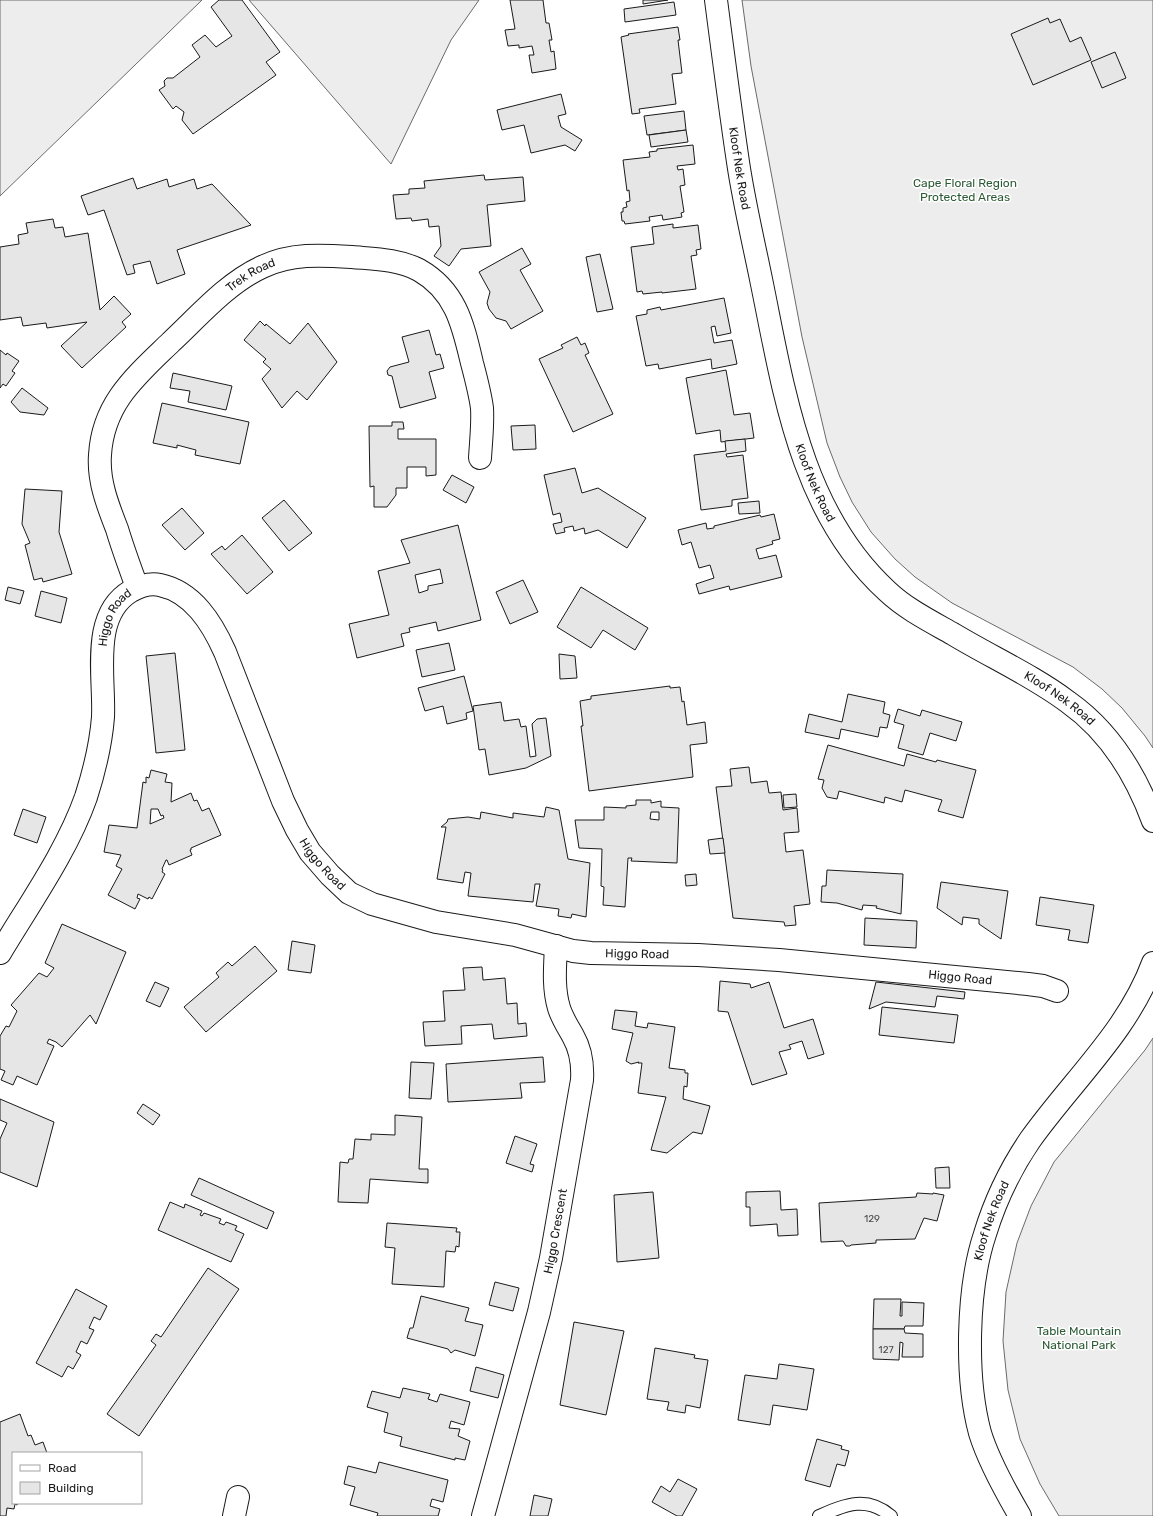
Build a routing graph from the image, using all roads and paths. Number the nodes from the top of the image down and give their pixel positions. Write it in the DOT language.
graph roads {
  1 [pos="716,0"];
  2 [pos="480,458"];
  3 [pos="137,587"];
  4 [pos="1153,821"];
  5 [pos="556,946"];
  6 [pos="0,953"];
  7 [pos="1153,963"];
  8 [pos="1057,991"];
  9 [pos="484,1516"];
  10 [pos="819,1516"];
  11 [pos="891,1516"];
  12 [pos="1020,1516"];
  1 -- 4 [label="street, Kloof Nek Road"];
  2 -- 3 [label="street, Trek Road"];
  3 -- 5 [label="street, Higgo Road"];
  3 -- 6 [label="street, Higgo Road"];
  5 -- 8 [label="street, Higgo Road"];
  5 -- 9 [label="street, Higgo Crescent"];
  7 -- 12 [label="street, Kloof Nek Road"];
  10 -- 11 [label="lane"];
}
